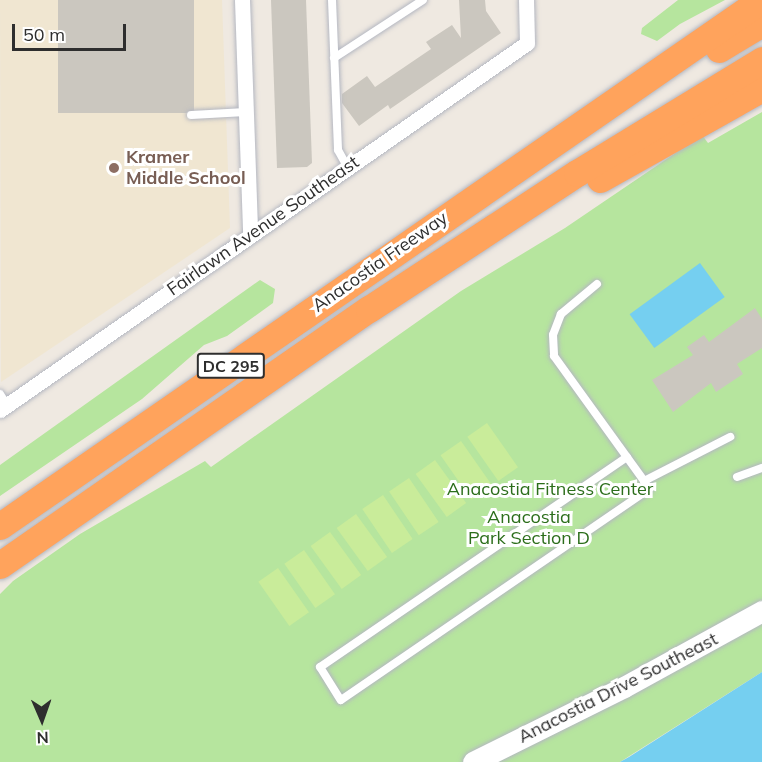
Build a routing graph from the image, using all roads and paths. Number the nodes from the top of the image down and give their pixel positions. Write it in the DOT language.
graph roads {
  1 [pos="242,0"];
  2 [pos="332,0"];
  3 [pos="423,0"];
  4 [pos="526,0"];
  5 [pos="761,0"];
  6 [pos="762,23"];
  7 [pos="334,58"];
  8 [pos="762,60"];
  9 [pos="762,88"];
  10 [pos="246,112"];
  11 [pos="191,115"];
  12 [pos="348,168"];
  13 [pos="461,205"];
  14 [pos="250,234"];
  15 [pos="597,284"];
  16 [pos="369,309"];
  17 [pos="2,403"];
  18 [pos="730,437"];
  19 [pos="627,457"];
  20 [pos="762,468"];
  21 [pos="737,477"];
  22 [pos="644,481"];
  23 [pos="0,526"];
  24 [pos="0,565"];
  25 [pos="762,611"];
  26 [pos="472,762"];
  1 -- 10 [label="street"];
  2 -- 7 [label="lane"];
  3 -- 7 [label="lane"];
  4 -- 12 [label="street, Fairlawn Avenue Southeast"];
  5 -- 13 [label="highway, Anacostia Freeway / DC 295"];
  6 -- 13 [label="highway"];
  7 -- 12 [label="lane"];
  8 -- 16 [label="highway, Anacostia Freeway / DC 295"];
  9 -- 16 [label="highway"];
  10 -- 11 [label="lane"];
  10 -- 14 [label="street"];
  12 -- 14 [label="street, Fairlawn Avenue Southeast"];
  13 -- 23 [label="highway, Anacostia Freeway / DC 295"];
  14 -- 17 [label="street, Fairlawn Avenue Southeast"];
  15 -- 19 [label="lane"];
  16 -- 24 [label="highway, Anacostia Freeway / DC 295"];
  18 -- 22 [label="lane"];
  19 -- 22 [label="lane"];
  19 -- 22 [label="lane"];
  20 -- 21 [label="lane"];
  25 -- 26 [label="street, Anacostia Drive Southeast"];
}
